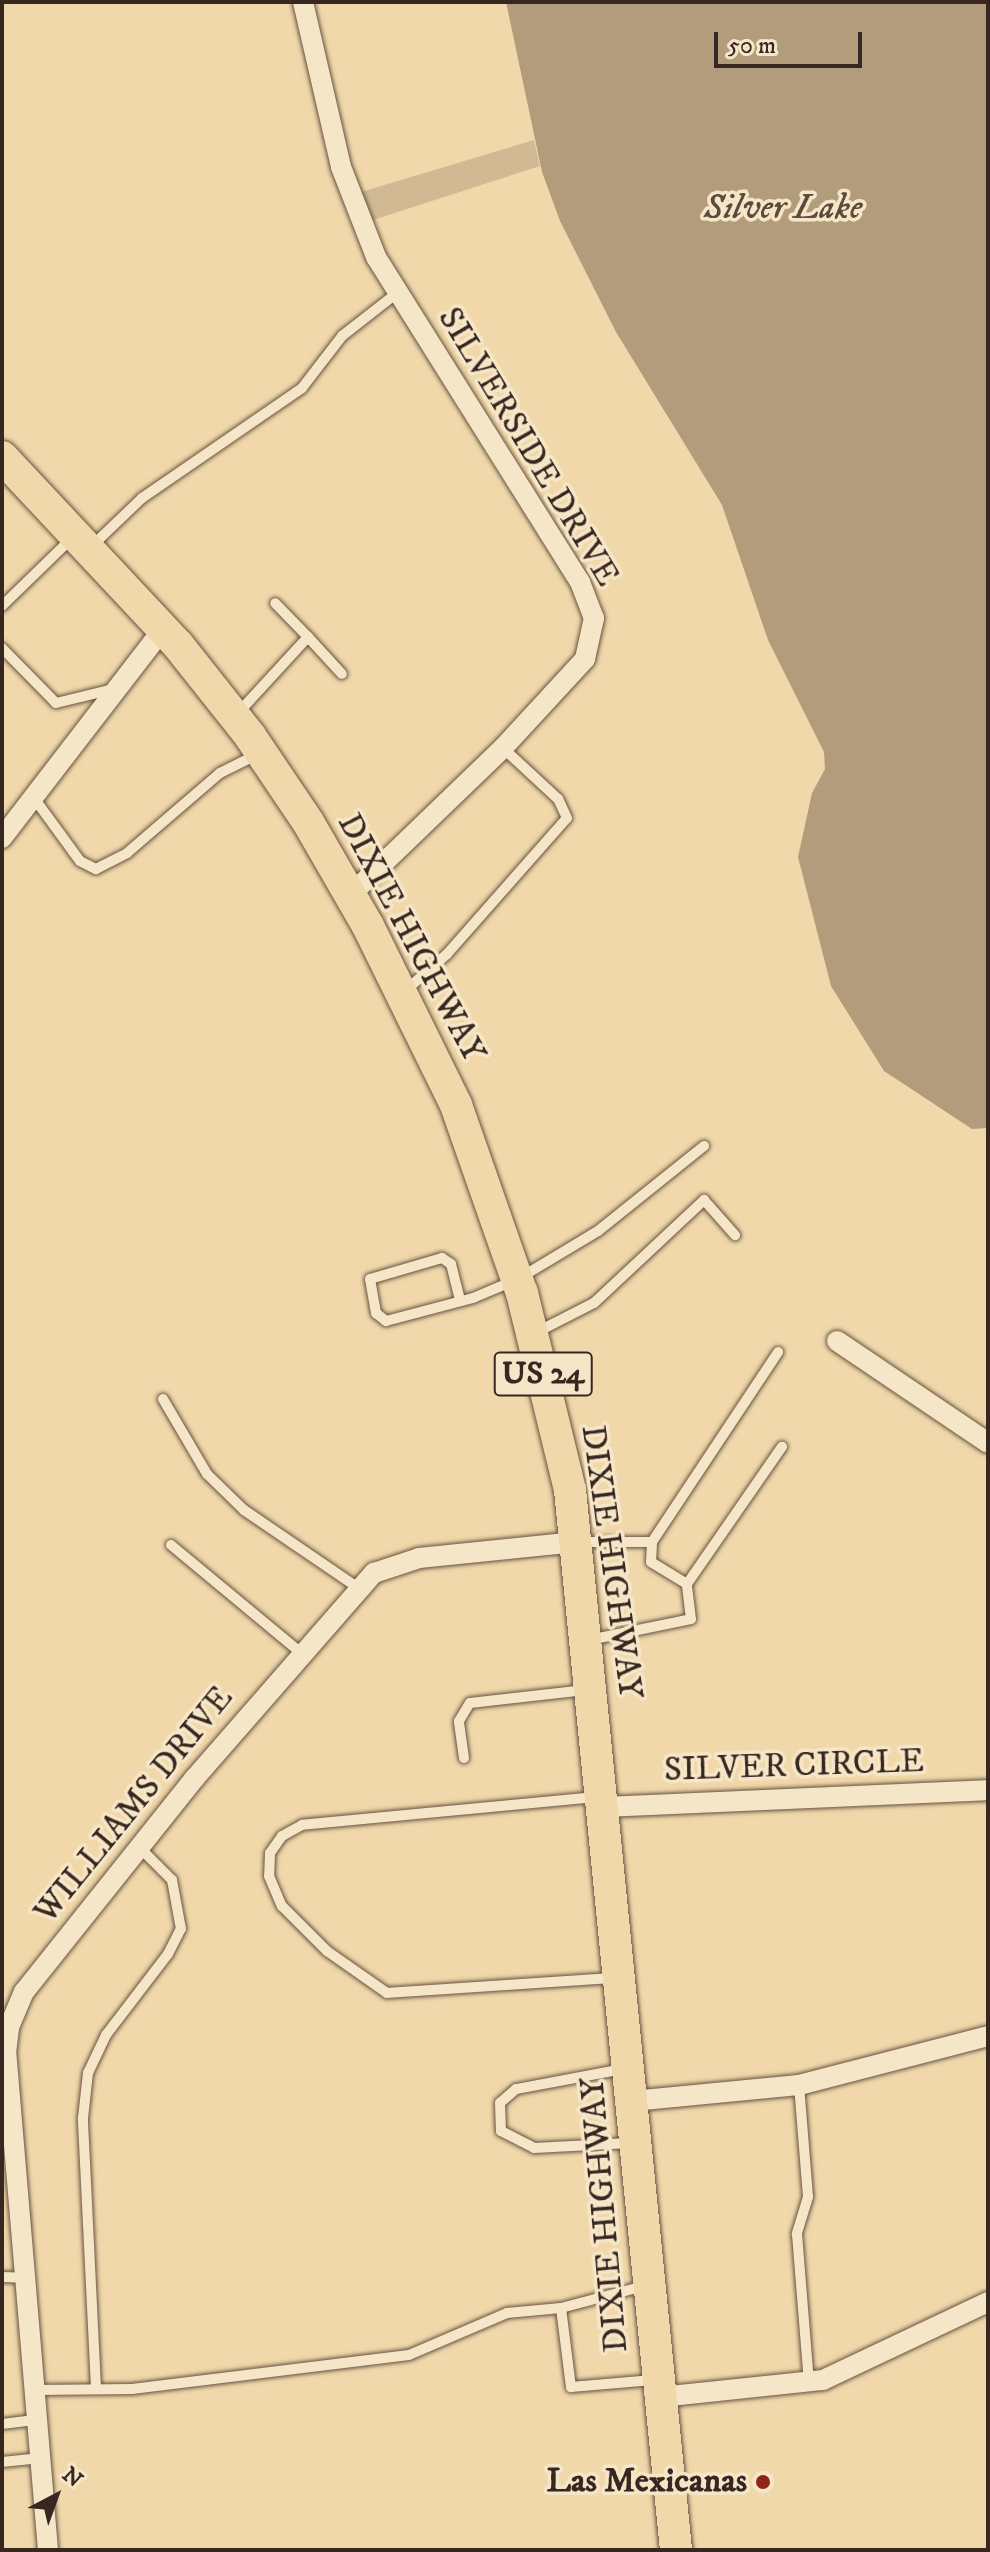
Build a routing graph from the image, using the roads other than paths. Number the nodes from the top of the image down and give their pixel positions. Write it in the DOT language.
graph roads {
  1 [pos="303,2"];
  2 [pos="397,293"];
  3 [pos="2,457"];
  4 [pos="84,540"];
  5 [pos="275,603"];
  6 [pos="2,606"];
  7 [pos="164,628"];
  8 [pos="308,637"];
  9 [pos="2,648"];
  10 [pos="342,674"];
  11 [pos="119,688"];
  12 [pos="234,716"];
  13 [pos="503,748"];
  14 [pos="261,753"];
  15 [pos="34,798"];
  16 [pos="2,838"];
  17 [pos="350,895"];
  18 [pos="402,994"];
  19 [pos="704,1146"];
  20 [pos="735,1235"];
  21 [pos="518,1279"];
  22 [pos="460,1300"];
  23 [pos="533,1333"];
  24 [pos="837,1341"];
  25 [pos="778,1352"];
  26 [pos="163,1399"];
  27 [pos="988,1443"];
  28 [pos="782,1447"];
  29 [pos="576,1542"];
  30 [pos="652,1542"];
  31 [pos="171,1545"];
  32 [pos="687,1584"];
  33 [pos="360,1589"];
  34 [pos="586,1641"];
  35 [pos="301,1653"];
  36 [pos="591,1690"];
  37 [pos="464,1758"];
  38 [pos="988,1790"];
  39 [pos="603,1802"];
  40 [pos="139,1847"];
  41 [pos="621,1978"];
  42 [pos="988,2036"];
  43 [pos="629,2068"];
  44 [pos="799,2085"];
  45 [pos="632,2101"];
  46 [pos="636,2143"];
  47 [pos="2,2277"];
  48 [pos="25,2278"];
  49 [pos="650,2284"];
  50 [pos="988,2302"];
  51 [pos="561,2308"];
  52 [pos="809,2382"];
  53 [pos="96,2388"];
  54 [pos="660,2388"];
  55 [pos="35,2390"];
  56 [pos="37,2420"];
  57 [pos="2,2424"];
  58 [pos="41,2458"];
  59 [pos="2,2462"];
  60 [pos="48,2550"];
  61 [pos="676,2550"];
  1 -- 2 [label="street, SILVERSIDE DRIVE"];
  2 -- 4 [label="lane"];
  2 -- 13 [label="street, SILVERSIDE DRIVE"];
  3 -- 4 [label="main road, DIXIE HIGHWAY / US 24"];
  4 -- 6 [label="lane"];
  4 -- 7 [label="main road, DIXIE HIGHWAY / US 24"];
  5 -- 8 [label="lane"];
  7 -- 11 [label="street"];
  7 -- 12 [label="main road, DIXIE HIGHWAY / US 24"];
  8 -- 10 [label="lane"];
  8 -- 12 [label="lane"];
  9 -- 11 [label="lane"];
  11 -- 15 [label="street"];
  12 -- 14 [label="main road, DIXIE HIGHWAY / US 24"];
  13 -- 17 [label="street, SILVERSIDE DRIVE"];
  13 -- 18 [label="lane"];
  14 -- 15 [label="lane"];
  14 -- 17 [label="main road, DIXIE HIGHWAY / US 24"];
  15 -- 16 [label="street"];
  17 -- 18 [label="main road, DIXIE HIGHWAY / US 24"];
  18 -- 21 [label="main road, DIXIE HIGHWAY / US 24"];
  19 -- 21 [label="lane"];
  20 -- 23 [label="lane"];
  21 -- 22 [label="lane"];
  21 -- 23 [label="main road, DIXIE HIGHWAY / US 24"];
  22 -- 22 [label="lane"];
  23 -- 29 [label="main road, DIXIE HIGHWAY / US 24"];
  24 -- 27 [label="street"];
  25 -- 30 [label="lane"];
  26 -- 33 [label="lane"];
  28 -- 32 [label="lane"];
  29 -- 30 [label="lane"];
  29 -- 33 [label="street, WILLIAMS DRIVE"];
  29 -- 34 [label="main road, DIXIE HIGHWAY / US 24"];
  30 -- 32 [label="lane"];
  31 -- 35 [label="lane"];
  32 -- 34 [label="lane"];
  33 -- 35 [label="street, WILLIAMS DRIVE"];
  34 -- 36 [label="main road, DIXIE HIGHWAY / US 24"];
  35 -- 40 [label="street, WILLIAMS DRIVE"];
  36 -- 37 [label="lane"];
  36 -- 39 [label="main road, DIXIE HIGHWAY / US 24"];
  38 -- 39 [label="street, SILVER CIRCLE"];
  39 -- 41 [label="main road, DIXIE HIGHWAY / US 24"];
  39 -- 41 [label="lane"];
  40 -- 48 [label="street, WILLIAMS DRIVE"];
  40 -- 53 [label="lane"];
  41 -- 43 [label="main road, DIXIE HIGHWAY / US 24"];
  42 -- 44 [label="street"];
  43 -- 45 [label="main road, DIXIE HIGHWAY / US 24"];
  43 -- 46 [label="lane"];
  44 -- 45 [label="street"];
  44 -- 52 [label="lane"];
  45 -- 46 [label="main road, DIXIE HIGHWAY / US 24"];
  46 -- 49 [label="main road, DIXIE HIGHWAY / US 24"];
  47 -- 48 [label="lane"];
  48 -- 55 [label="street, WILLIAMS DRIVE"];
  49 -- 51 [label="lane"];
  49 -- 54 [label="main road, DIXIE HIGHWAY / US 24"];
  50 -- 52 [label="street"];
  51 -- 53 [label="lane"];
  51 -- 54 [label="lane"];
  52 -- 54 [label="street"];
  53 -- 55 [label="lane"];
  54 -- 61 [label="main road, DIXIE HIGHWAY / US 24"];
  55 -- 56 [label="street, WILLIAMS DRIVE"];
  56 -- 57 [label="lane"];
  56 -- 58 [label="street, WILLIAMS DRIVE"];
  58 -- 59 [label="lane"];
  58 -- 60 [label="street, WILLIAMS DRIVE"];
}
